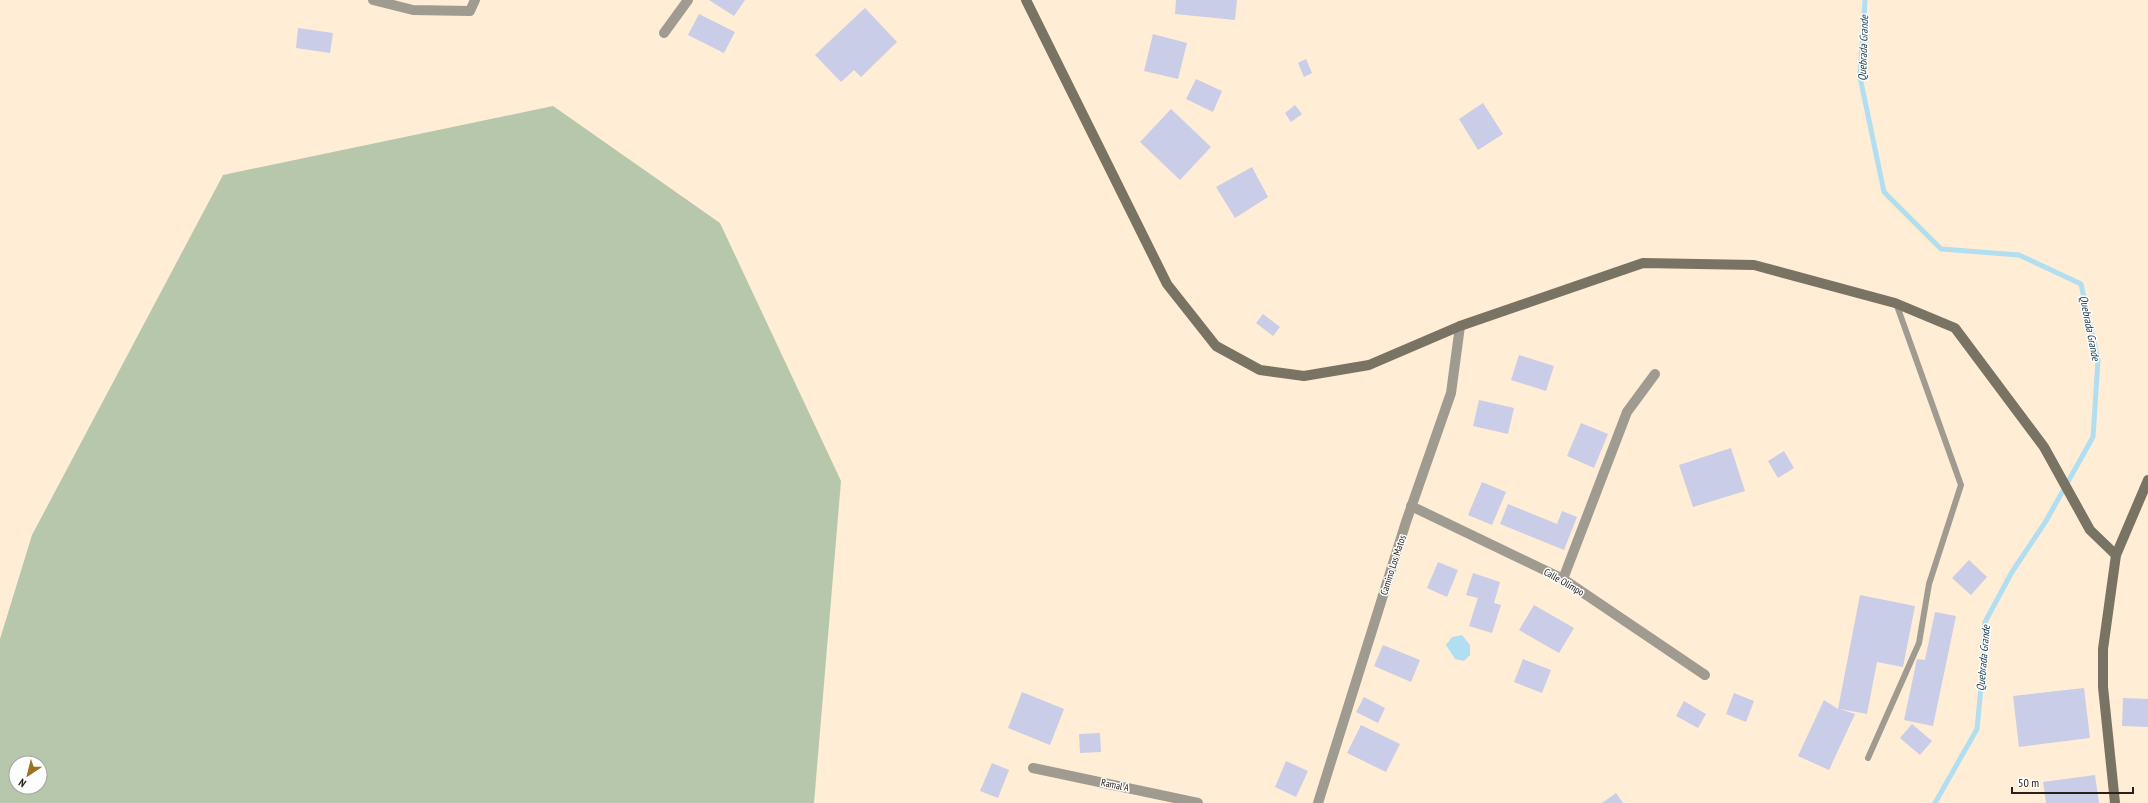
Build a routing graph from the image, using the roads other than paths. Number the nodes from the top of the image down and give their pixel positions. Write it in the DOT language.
graph roads {
  1 [pos="373,0"];
  2 [pos="475,0"];
  3 [pos="688,0"];
  4 [pos="1026,0"];
  5 [pos="664,33"];
  6 [pos="1895,303"];
  7 [pos="1460,326"];
  8 [pos="1656,374"];
  9 [pos="2148,480"];
  10 [pos="1412,506"];
  11 [pos="2116,555"];
  12 [pos="1563,579"];
  13 [pos="1705,675"];
  14 [pos="1868,758"];
  15 [pos="1033,768"];
  16 [pos="1198,803"];
  17 [pos="1318,803"];
  18 [pos="2115,803"];
  1 -- 2 [label="street"];
  3 -- 5 [label="street"];
  4 -- 7 [label="street"];
  6 -- 7 [label="street"];
  6 -- 11 [label="street"];
  6 -- 14 [label="lane"];
  7 -- 10 [label="street, Camino Los Matos"];
  8 -- 12 [label="street"];
  9 -- 11 [label="street"];
  10 -- 12 [label="street, Calle Olimpo"];
  10 -- 17 [label="street, Camino Los Matos"];
  11 -- 18 [label="street"];
  12 -- 13 [label="street, Calle Olimpo"];
  15 -- 16 [label="street, Ramal A"];
}
